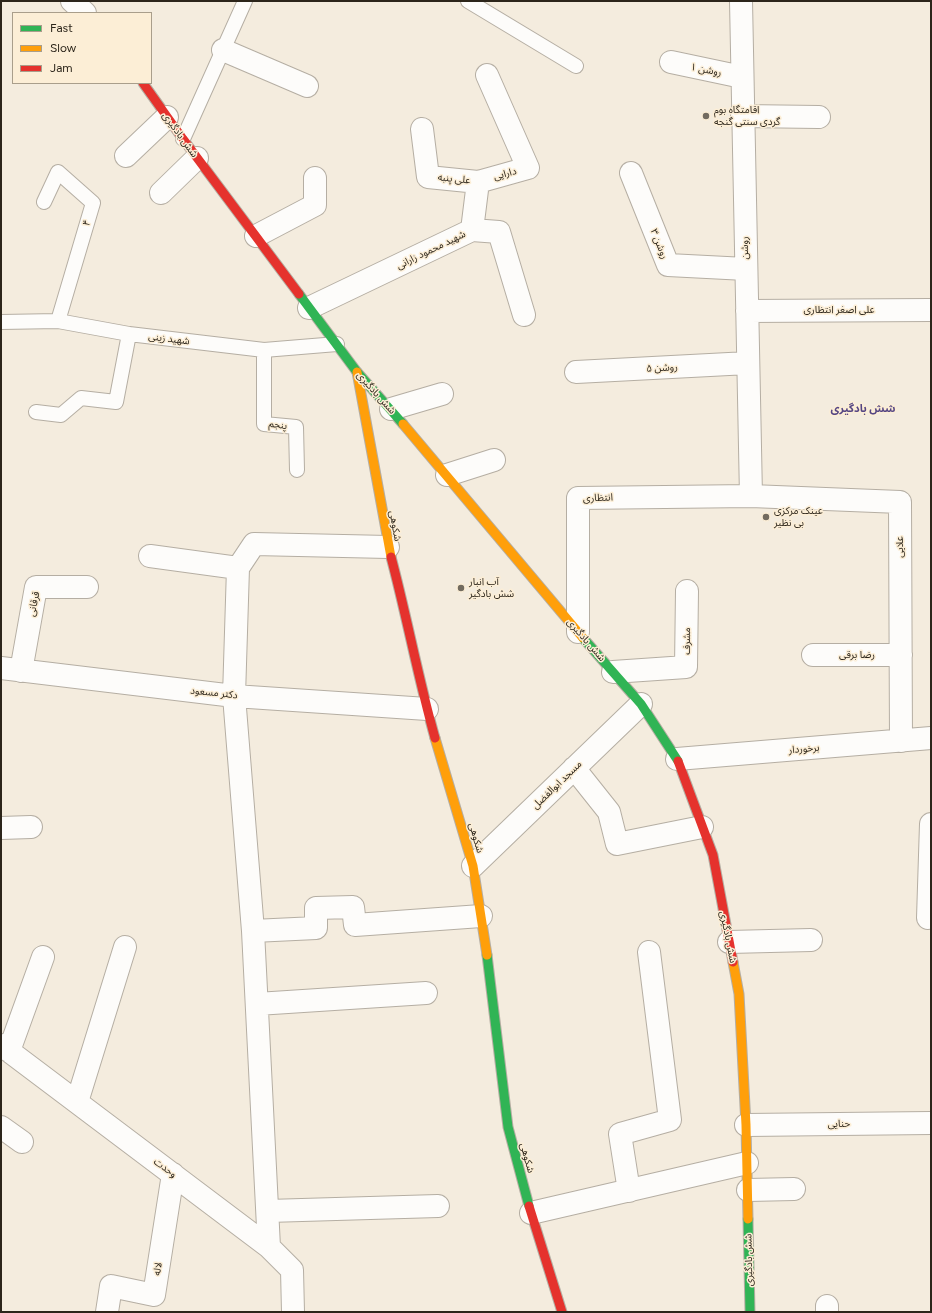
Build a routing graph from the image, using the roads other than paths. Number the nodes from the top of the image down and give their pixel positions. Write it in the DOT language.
graph roads {
  1 [pos="72,1"];
  2 [pos="245,1"];
  3 [pos="468,1"];
  4 [pos="741,1"];
  5 [pos="84,12"];
  6 [pos="223,50"];
  7 [pos="671,62"];
  8 [pos="576,66"];
  9 [pos="487,75"];
  10 [pos="742,77"];
  11 [pos="144,84"];
  12 [pos="307,86"];
  13 [pos="742,116"];
  14 [pos="167,117"];
  15 [pos="819,117"];
  16 [pos="422,130"];
  17 [pos="183,139"];
  18 [pos="126,156"];
  19 [pos="197,158"];
  20 [pos="631,173"];
  21 [pos="315,178"];
  22 [pos="478,182"];
  23 [pos="161,193"];
  24 [pos="44,202"];
  25 [pos="472,230"];
  26 [pos="256,236"];
  27 [pos="746,269"];
  28 [pos="309,308"];
  29 [pos="931,310"];
  30 [pos="747,311"];
  31 [pos="524,315"];
  32 [pos="58,321"];
  33 [pos="1,322"];
  34 [pos="129,334"];
  35 [pos="337,344"];
  36 [pos="264,350"];
  37 [pos="748,363"];
  38 [pos="357,372"];
  39 [pos="576,372"];
  40 [pos="442,394"];
  41 [pos="391,409"];
  42 [pos="36,412"];
  43 [pos="494,460"];
  44 [pos="297,470"];
  45 [pos="447,475"];
  46 [pos="751,496"];
  47 [pos="388,547"];
  48 [pos="150,556"];
  49 [pos="238,568"];
  50 [pos="87,586"];
  51 [pos="687,591"];
  52 [pos="578,632"];
  53 [pos="813,655"];
  54 [pos="901,655"];
  55 [pos="11,670"];
  56 [pos="613,672"];
  57 [pos="234,696"];
  58 [pos="641,704"];
  59 [pos="427,709"];
  60 [pos="931,738"];
  61 [pos="901,741"];
  62 [pos="677,760"];
  63 [pos="574,768"];
  64 [pos="931,824"];
  65 [pos="31,827"];
  66 [pos="1,828"];
  67 [pos="702,828"];
  68 [pos="473,866"];
  69 [pos="481,916"];
  70 [pos="928,918"];
  71 [pos="253,931"];
  72 [pos="811,940"];
  73 [pos="729,942"];
  74 [pos="125,947"];
  75 [pos="649,952"];
  76 [pos="43,957"];
  77 [pos="426,993"];
  78 [pos="257,1004"];
  79 [pos="5,1048"];
  80 [pos="77,1102"];
  81 [pos="931,1123"];
  82 [pos="746,1125"];
  83 [pos="1,1127"];
  84 [pos="22,1142"];
  85 [pos="747,1163"];
  86 [pos="173,1174"];
  87 [pos="794,1189"];
  88 [pos="748,1190"];
  89 [pos="629,1191"];
  90 [pos="438,1206"];
  91 [pos="268,1211"];
  92 [pos="531,1213"];
  93 [pos="269,1247"];
  94 [pos="107,1312"];
  95 [pos="292,1312"];
  96 [pos="562,1312"];
  97 [pos="750,1312"];
  1 -- 5 [label="street"];
  2 -- 6 [label="lane"];
  3 -- 8 [label="lane"];
  4 -- 10 [label="street, روشن"];
  6 -- 12 [label="street"];
  6 -- 17 [label="lane"];
  7 -- 10 [label="street, روشن ۱"];
  9 -- 22 [label="street, دارایی"];
  10 -- 13 [label="street, روشن"];
  11 -- 14 [label="street, شش بادگیری"];
  13 -- 15 [label="street"];
  13 -- 27 [label="street, روشن"];
  14 -- 17 [label="street, شش بادگیری"];
  14 -- 18 [label="street"];
  16 -- 22 [label="street, علی پنبه"];
  17 -- 19 [label="street, شش بادگیری"];
  19 -- 23 [label="street"];
  19 -- 26 [label="street, شش بادگیری"];
  20 -- 27 [label="street, روشن ۳"];
  21 -- 26 [label="street"];
  22 -- 25 [label="street"];
  24 -- 32 [label="lane, ۴"];
  25 -- 28 [label="street, شهید محمود زارانی"];
  25 -- 31 [label="street, شهید محمود زارانی"];
  26 -- 28 [label="street, شش بادگیری"];
  27 -- 30 [label="street, روشن"];
  28 -- 35 [label="street, شش بادگیری"];
  29 -- 30 [label="street, علی اصغر انتظاری"];
  30 -- 37 [label="street, روشن"];
  32 -- 33 [label="lane, شهید زینی"];
  32 -- 34 [label="lane, شهید زینی"];
  34 -- 36 [label="lane, شهید زینی"];
  34 -- 42 [label="lane"];
  35 -- 36 [label="lane, شهید زینی"];
  35 -- 38 [label="street, شش بادگیری"];
  36 -- 44 [label="lane, پنجم"];
  37 -- 39 [label="street, روشن ۵"];
  37 -- 46 [label="street, روشن"];
  38 -- 41 [label="street, شش بادگیری"];
  38 -- 47 [label="street, شکوهی"];
  40 -- 41 [label="street"];
  41 -- 45 [label="street, شش بادگیری"];
  43 -- 45 [label="street"];
  45 -- 52 [label="street, شش بادگیری"];
  46 -- 52 [label="street, انتظاری"];
  46 -- 54 [label="street, علایی"];
  47 -- 49 [label="street"];
  47 -- 59 [label="street, شکوهی"];
  48 -- 49 [label="street"];
  49 -- 57 [label="street"];
  50 -- 55 [label="street, قرقانی"];
  51 -- 56 [label="street, مشرف"];
  52 -- 56 [label="street, شش بادگیری"];
  53 -- 54 [label="street, رضا برقی"];
  54 -- 61 [label="street, علایی"];
  55 -- 57 [label="street, دکتر مسعود"];
  56 -- 58 [label="street, شش بادگیری"];
  57 -- 59 [label="street, دکتر مسعود"];
  57 -- 71 [label="street"];
  58 -- 62 [label="street, شش بادگیری"];
  58 -- 63 [label="street, مسجد ابوالفضل"];
  59 -- 68 [label="street, شکوهی"];
  60 -- 61 [label="street, برخوردار"];
  61 -- 62 [label="street, برخوردار"];
  62 -- 67 [label="street, شش بادگیری"];
  63 -- 67 [label="street"];
  63 -- 68 [label="street, مسجد ابوالفضل"];
  64 -- 70 [label="street"];
  65 -- 66 [label="street"];
  67 -- 73 [label="street, شش بادگیری"];
  68 -- 69 [label="street, شکوهی"];
  69 -- 71 [label="street"];
  69 -- 92 [label="street, شکوهی"];
  71 -- 78 [label="street"];
  72 -- 73 [label="street"];
  73 -- 82 [label="street, شش بادگیری"];
  74 -- 80 [label="street"];
  75 -- 89 [label="street"];
  76 -- 79 [label="street"];
  77 -- 78 [label="street"];
  78 -- 91 [label="street"];
  79 -- 80 [label="street, وحدت"];
  80 -- 86 [label="street, وحدت"];
  81 -- 82 [label="street, حنایی"];
  82 -- 85 [label="street, شش بادگیری"];
  83 -- 84 [label="street"];
  85 -- 88 [label="street, شش بادگیری"];
  85 -- 89 [label="street"];
  86 -- 93 [label="street, وحدت"];
  86 -- 94 [label="street, لاله"];
  87 -- 88 [label="street"];
  88 -- 97 [label="street, شش بادگیری"];
  89 -- 92 [label="street"];
  90 -- 91 [label="street"];
  91 -- 93 [label="street"];
  92 -- 96 [label="street, شکوهی"];
  93 -- 95 [label="street, وحدت"];
}
